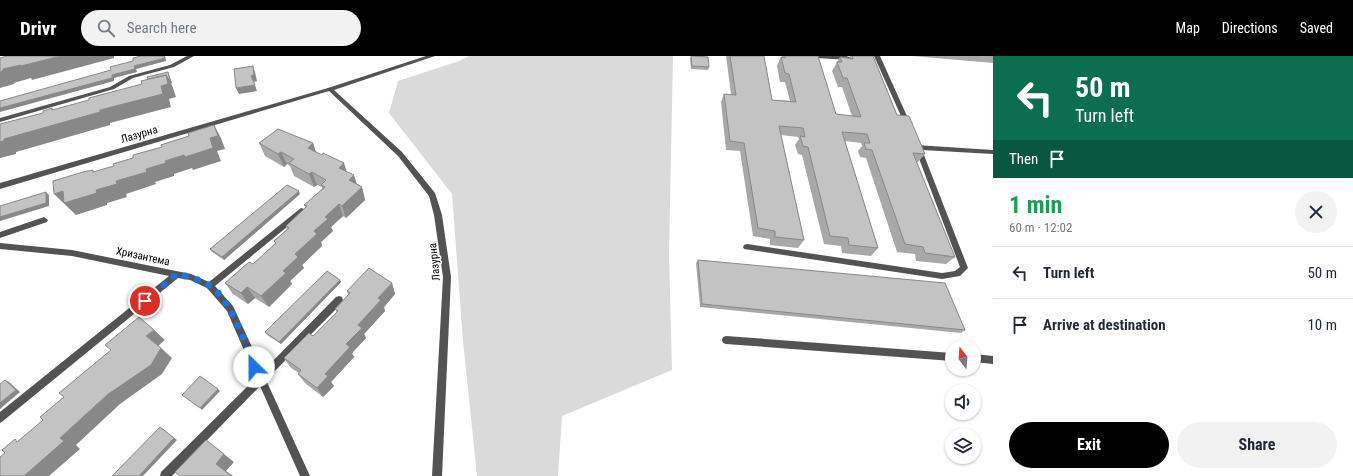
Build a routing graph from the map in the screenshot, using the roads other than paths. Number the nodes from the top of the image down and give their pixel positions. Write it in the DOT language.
graph roads {
  1 [pos="192,56"];
  2 [pos="432,56"];
  3 [pos="817,56"];
  4 [pos="856,59"];
  5 [pos="876,59"];
  6 [pos="330,89"];
  7 [pos="0,120"];
  8 [pos="911,132"];
  9 [pos="993,152"];
  10 [pos="0,186"];
  11 [pos="300,211"];
  12 [pos="44,220"];
  13 [pos="0,235"];
  14 [pos="0,246"];
  15 [pos="747,247"];
  16 [pos="177,274"];
  17 [pos="210,286"];
  18 [pos="339,300"];
  19 [pos="726,340"];
  20 [pos="945,356"];
  21 [pos="981,359"];
  22 [pos="993,360"];
  23 [pos="260,379"];
  24 [pos="0,418"];
  25 [pos="165,476"];
  26 [pos="305,476"];
  27 [pos="437,476"];
  1 -- 7 [label="street"];
  2 -- 6 [label="street, Лазурна"];
  3 -- 4 [label="street"];
  5 -- 8 [label="street"];
  6 -- 10 [label="street, Лазурна"];
  6 -- 27 [label="street, Лазурна"];
  9 -- 15 [label="street"];
  11 -- 17 [label="street"];
  12 -- 13 [label="street"];
  14 -- 16 [label="street, Хризантема"];
  16 -- 17 [label="street, Хризантема"];
  16 -- 24 [label="street"];
  17 -- 23 [label="street, Хризантема"];
  18 -- 23 [label="street"];
  19 -- 20 [label="street"];
  21 -- 22 [label="street"];
  23 -- 25 [label="street"];
  23 -- 26 [label="street, Хризантема"];
}
